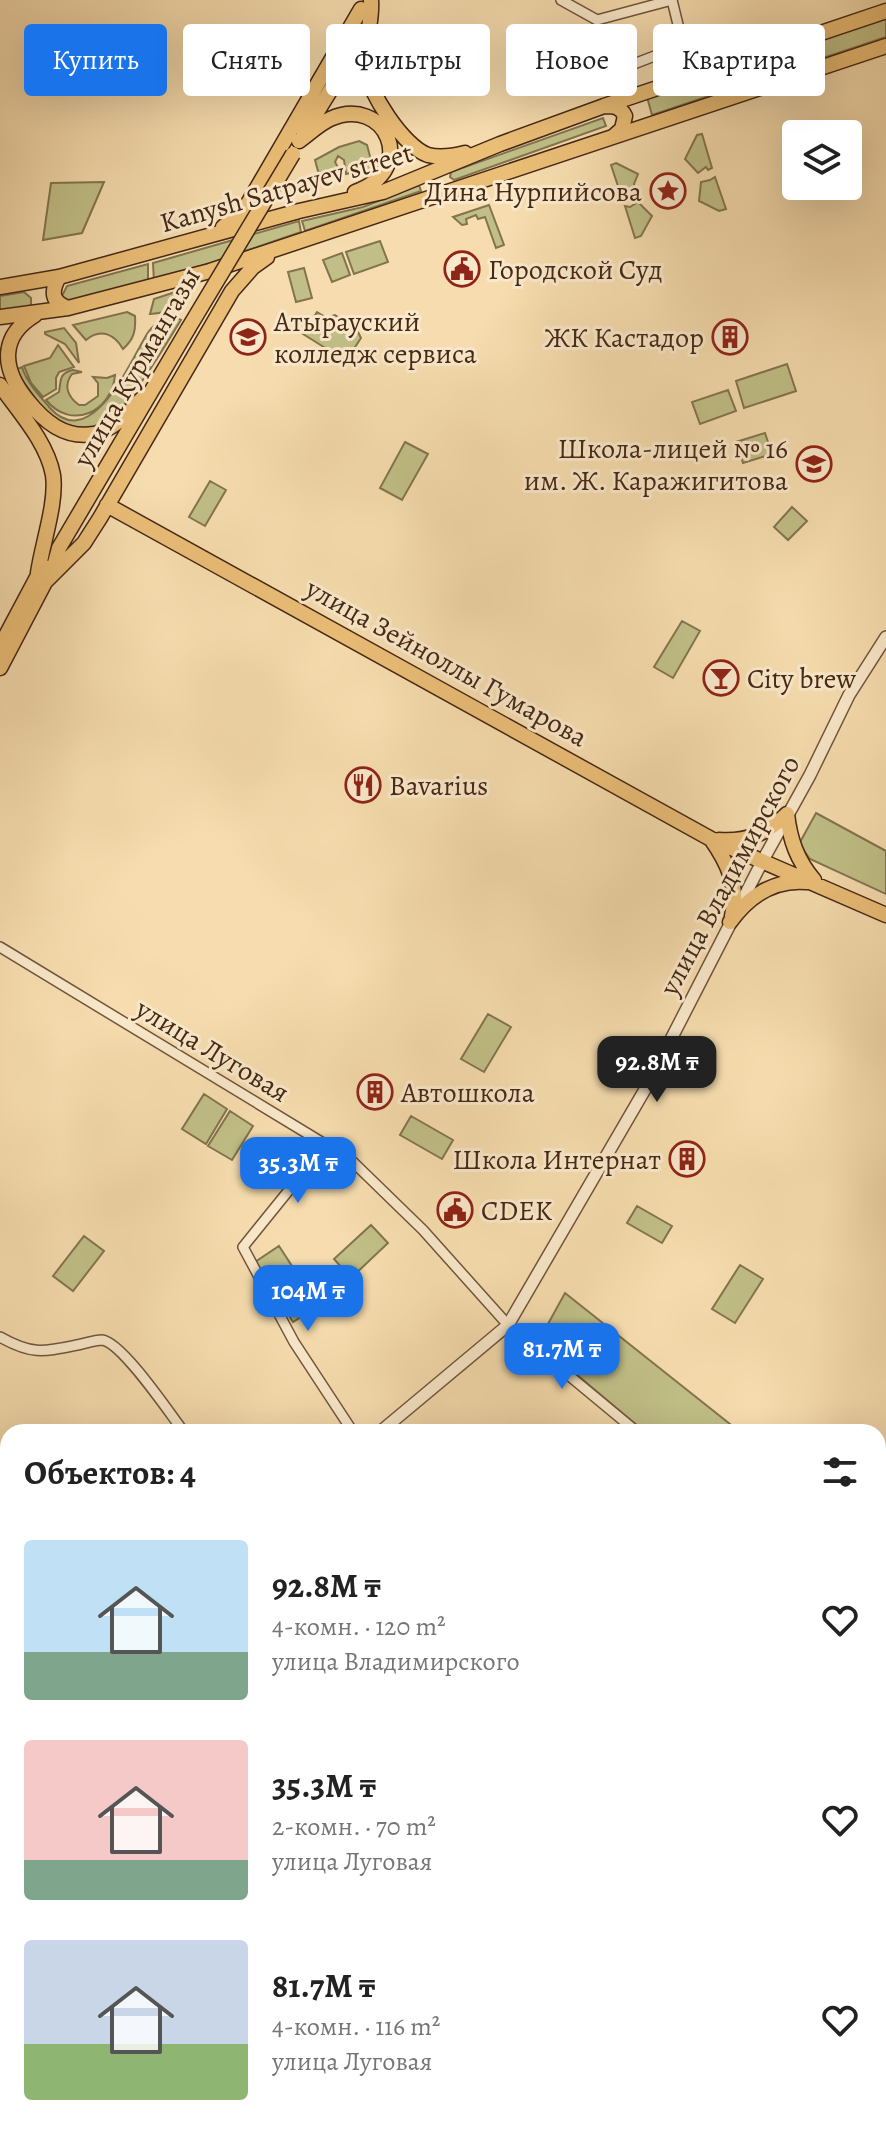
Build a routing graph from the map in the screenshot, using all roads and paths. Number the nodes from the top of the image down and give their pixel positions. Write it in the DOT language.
graph roads {
  1 [pos="561,0"];
  2 [pos="366,3"];
  3 [pos="886,11"];
  4 [pos="886,46"];
  5 [pos="626,98"];
  6 [pos="604,106"];
  7 [pos="613,136"];
  8 [pos="500,144"];
  9 [pos="296,148"];
  10 [pos="449,167"];
  11 [pos="457,189"];
  12 [pos="299,211"];
  13 [pos="210,235"];
  14 [pos="281,248"];
  15 [pos="59,277"];
  16 [pos="0,287"];
  17 [pos="68,308"];
  18 [pos="41,313"];
  19 [pos="0,317"];
  20 [pos="0,385"];
  21 [pos="155,387"];
  22 [pos="107,505"];
  23 [pos="43,576"];
  24 [pos="886,637"];
  25 [pos="4,653"];
  26 [pos="787,814"];
  27 [pos="711,839"];
  28 [pos="763,860"];
  29 [pos="816,884"];
  30 [pos="886,915"];
  31 [pos="730,922"];
  32 [pos="0,947"];
  33 [pos="327,1143"];
  34 [pos="508,1325"];
  35 [pos="0,1337"];
  36 [pos="178,1424"];
  37 [pos="348,1424"];
  38 [pos="390,1424"];
  39 [pos="627,1424"];
  1 -- 5 [label="street"];
  2 -- 8 [label="main road"];
  2 -- 9 [label="main road, улица Курмангазы"];
  2 -- 13 [label="main road"];
  3 -- 5 [label="main road, Kanysh Satpayev street"];
  4 -- 7 [label="main road, Kanysh Satpayev street"];
  5 -- 6 [label="main road, Kanysh Satpayev street"];
  6 -- 7 [label="main road"];
  6 -- 8 [label="main road, Kanysh Satpayev street"];
  7 -- 11 [label="main road, Kanysh Satpayev street"];
  8 -- 10 [label="main road, Kanysh Satpayev street"];
  9 -- 12 [label="main road"];
  9 -- 21 [label="main road, улица Курмангазы, bridge"];
  10 -- 11 [label="main road"];
  10 -- 12 [label="main road, Kanysh Satpayev street"];
  11 -- 14 [label="main road, Kanysh Satpayev street"];
  12 -- 13 [label="main road, Kanysh Satpayev street"];
  13 -- 15 [label="main road, Kanysh Satpayev street"];
  14 -- 17 [label="main road, Kanysh Satpayev street"];
  14 -- 22 [label="main road"];
  15 -- 16 [label="main road, Kanysh Satpayev street"];
  15 -- 17 [label="main road"];
  17 -- 18 [label="main road, Kanysh Satpayev street"];
  18 -- 19 [label="main road, Kanysh Satpayev street"];
  18 -- 21 [label="main road"];
  20 -- 23 [label="main road"];
  21 -- 23 [label="main road, улица Курмангазы"];
  22 -- 23 [label="main road"];
  22 -- 27 [label="main road, улица Зейноллы Гумарова"];
  23 -- 25 [label="main road, улица Курмангазы"];
  24 -- 26 [label="street, улица Владимирского"];
  26 -- 27 [label="main road"];
  26 -- 28 [label="street, улица Владимирского"];
  26 -- 29 [label="main road"];
  27 -- 28 [label="main road, улица Зейноллы Гумарова"];
  27 -- 31 [label="main road"];
  28 -- 29 [label="main road, улица Зейноллы Гумарова"];
  28 -- 31 [label="street, улица Владимирского"];
  29 -- 30 [label="main road, улица Зейноллы Гумарова"];
  29 -- 31 [label="main road"];
  31 -- 34 [label="street, улица Владимирского"];
  32 -- 33 [label="street, улица Луговая"];
  33 -- 34 [label="street, улица Луговая"];
  33 -- 37 [label="street"];
  34 -- 38 [label="street, улица Владимирского"];
  34 -- 39 [label="street, улица Луговая"];
  35 -- 36 [label="street"];
}
